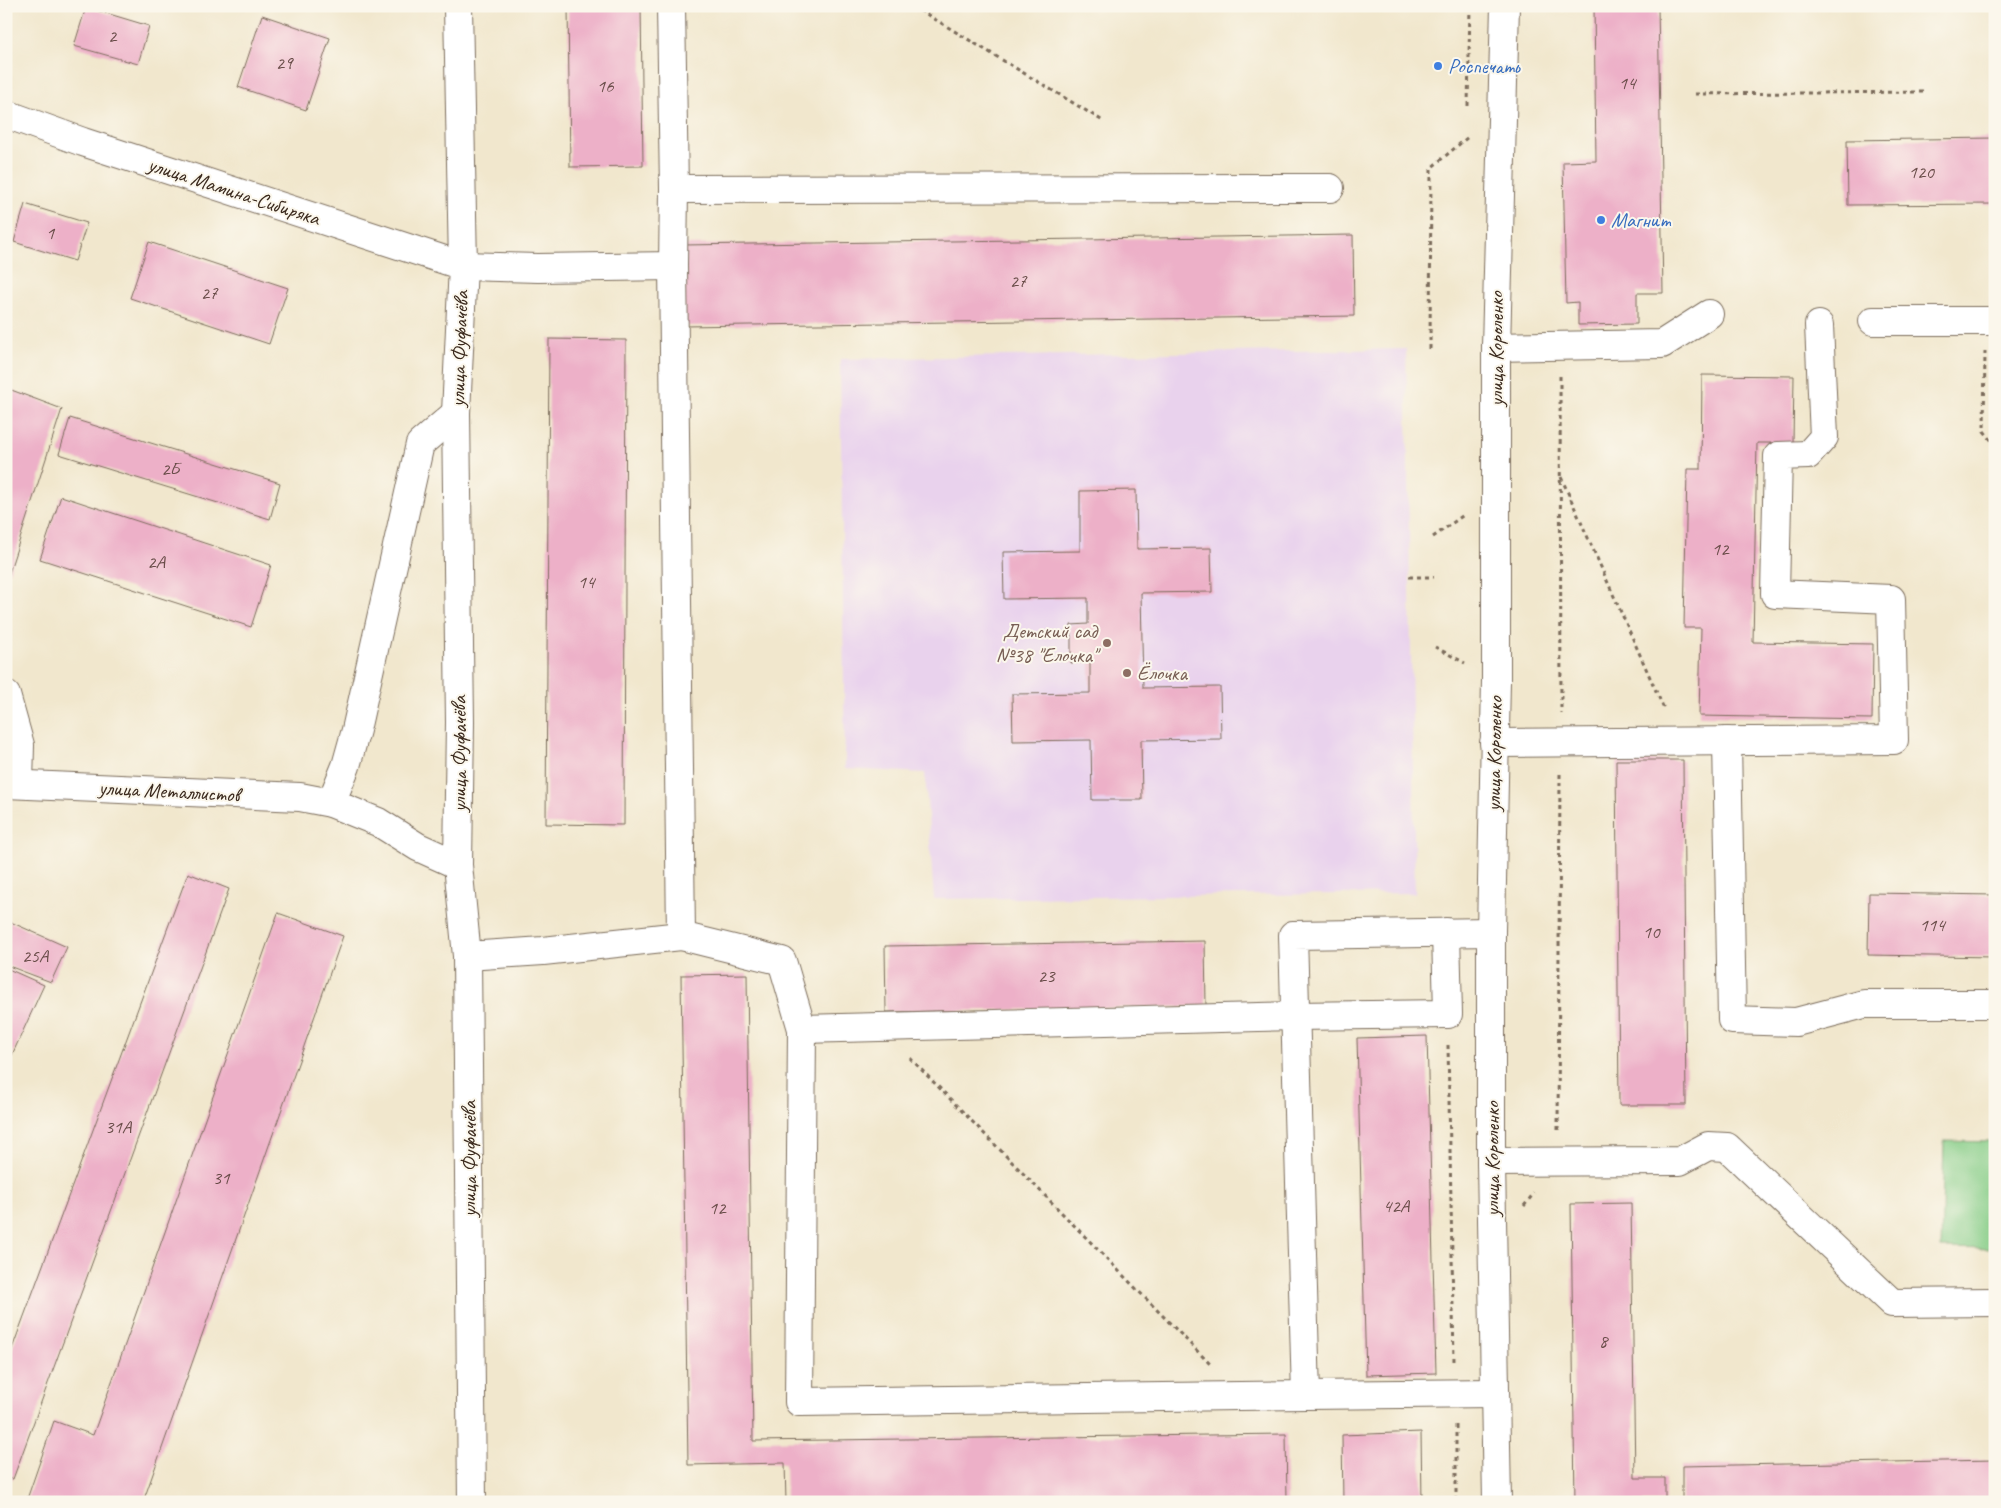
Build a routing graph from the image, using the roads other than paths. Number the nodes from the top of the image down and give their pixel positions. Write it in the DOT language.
graph roads {
  1 [pos="458,6"];
  2 [pos="671,6"];
  3 [pos="1505,6"];
  4 [pos="6,114"];
  5 [pos="1330,188"];
  6 [pos="674,189"];
  7 [pos="463,266"];
  8 [pos="672,266"];
  9 [pos="1709,314"];
  10 [pos="1873,321"];
  11 [pos="1990,321"];
  12 [pos="1818,325"];
  13 [pos="1496,347"];
  14 [pos="456,413"];
  15 [pos="6,695"];
  16 [pos="1727,740"];
  17 [pos="1494,743"];
  18 [pos="12,784"];
  19 [pos="331,803"];
  20 [pos="458,865"];
  21 [pos="1446,932"];
  22 [pos="1492,932"];
  23 [pos="681,936"];
  24 [pos="468,956"];
  25 [pos="1995,1004"];
  26 [pos="1294,1016"];
  27 [pos="802,1028"];
  28 [pos="1491,1162"];
  29 [pos="1995,1302"];
  30 [pos="1495,1393"];
  31 [pos="1306,1395"];
  32 [pos="472,1502"];
  33 [pos="1497,1502"];
  1 -- 7 [label="street, улица Фуфачёва"];
  2 -- 6 [label="street"];
  3 -- 13 [label="street, улица Короленко"];
  4 -- 7 [label="street, улица Мамина-Сибиряка"];
  5 -- 6 [label="street"];
  6 -- 8 [label="street"];
  7 -- 8 [label="street, улица Мамина-Сибиряка"];
  7 -- 14 [label="street, улица Фуфачёва"];
  8 -- 23 [label="street"];
  9 -- 13 [label="street"];
  10 -- 11 [label="street"];
  12 -- 16 [label="street"];
  13 -- 17 [label="street, улица Короленко"];
  14 -- 19 [label="street"];
  14 -- 20 [label="street, улица Фуфачёва"];
  15 -- 18 [label="street"];
  16 -- 17 [label="street"];
  16 -- 25 [label="street"];
  17 -- 22 [label="street, улица Короленко"];
  18 -- 19 [label="street, улица Металлистов"];
  19 -- 20 [label="street, улица Металлистов"];
  20 -- 24 [label="street, улица Фуфачёва"];
  21 -- 22 [label="street"];
  21 -- 26 [label="street"];
  21 -- 26 [label="street"];
  22 -- 28 [label="street, улица Короленко"];
  23 -- 24 [label="street"];
  23 -- 27 [label="street"];
  24 -- 32 [label="street, улица Фуфачёва"];
  26 -- 27 [label="street"];
  26 -- 31 [label="street"];
  27 -- 31 [label="street"];
  28 -- 29 [label="street"];
  28 -- 30 [label="street, улица Короленко"];
  30 -- 31 [label="street"];
  30 -- 33 [label="street, улица Короленко"];
}
